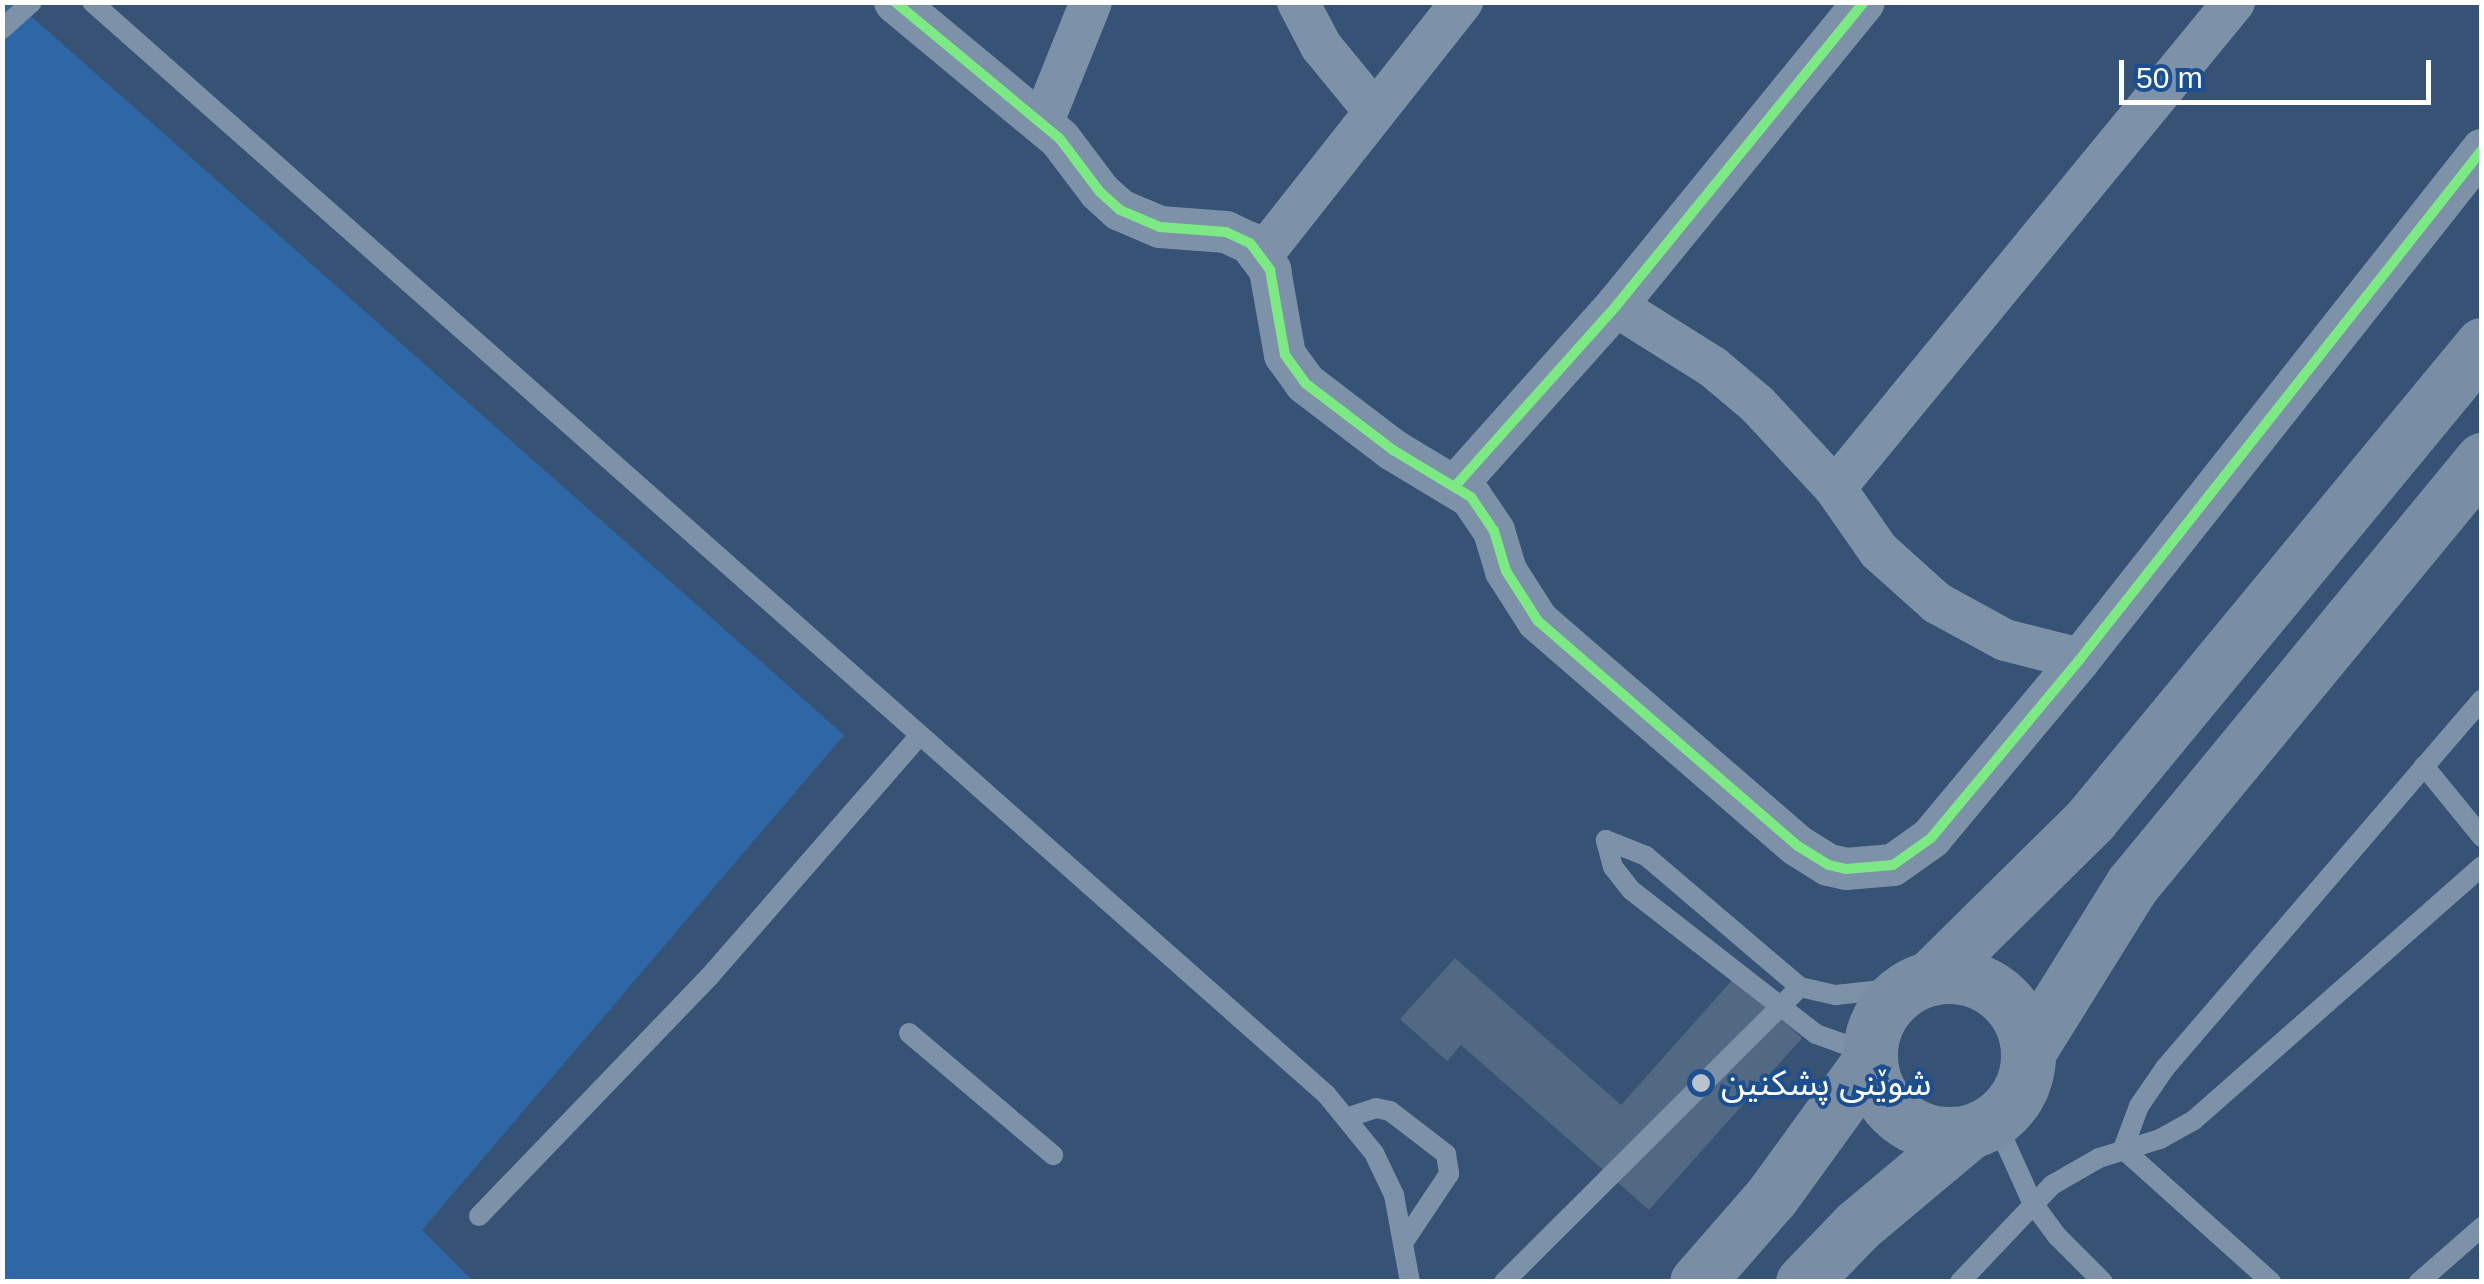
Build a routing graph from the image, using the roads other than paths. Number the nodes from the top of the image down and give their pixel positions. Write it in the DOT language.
graph roads {
  1 [pos="32,2"];
  2 [pos="92,2"];
  3 [pos="895,2"];
  4 [pos="1091,2"];
  5 [pos="1298,2"];
  6 [pos="1462,2"];
  7 [pos="1864,2"];
  8 [pos="2234,2"];
  9 [pos="2,29"];
  10 [pos="1375,112"];
  11 [pos="1042,124"];
  12 [pos="2482,150"];
  13 [pos="1262,255"];
  14 [pos="1616,306"];
  15 [pos="2482,345"];
  16 [pos="2482,460"];
  17 [pos="1457,484"];
  18 [pos="1835,488"];
  19 [pos="2080,659"];
  20 [pos="2482,699"];
  21 [pos="919,736"];
  22 [pos="2424,766"];
  23 [pos="2482,837"];
  24 [pos="2482,866"];
  25 [pos="1918,983"];
  26 [pos="1800,987"];
  27 [pos="1778,1008"];
  28 [pos="909,1033"];
  29 [pos="2028,1052"];
  30 [pos="1869,1058"];
  31 [pos="1349,1117"];
  32 [pos="1982,1126"];
  33 [pos="2124,1149"];
  34 [pos="1053,1154"];
  35 [pos="2032,1202"];
  36 [pos="479,1216"];
  37 [pos="2482,1227"];
  38 [pos="1405,1240"];
  39 [pos="1410,1282"];
  40 [pos="1504,1282"];
  41 [pos="1697,1282"];
  42 [pos="1803,1282"];
  43 [pos="1960,1282"];
  44 [pos="2103,1282"];
  45 [pos="2271,1282"];
  46 [pos="2419,1282"];
  1 -- 9 [label="lane"];
  2 -- 21 [label="lane"];
  3 -- 11 [label="street"];
  4 -- 11 [label="street"];
  5 -- 10 [label="street"];
  6 -- 10 [label="street"];
  7 -- 14 [label="street"];
  8 -- 18 [label="street"];
  10 -- 13 [label="street"];
  11 -- 13 [label="street"];
  12 -- 19 [label="street"];
  13 -- 17 [label="street"];
  14 -- 17 [label="street"];
  14 -- 18 [label="street"];
  15 -- 25 [label="main road"];
  16 -- 29 [label="main road"];
  17 -- 19 [label="street"];
  18 -- 19 [label="street"];
  20 -- 22 [label="lane"];
  21 -- 31 [label="lane"];
  21 -- 36 [label="lane"];
  22 -- 23 [label="lane"];
  22 -- 33 [label="lane"];
  24 -- 33 [label="lane"];
  25 -- 26 [label="lane"];
  25 -- 29 [label="main road"];
  25 -- 30 [label="main road"];
  26 -- 27 [label="lane"];
  26 -- 27 [label="lane"];
  27 -- 30 [label="lane"];
  27 -- 40 [label="lane"];
  28 -- 34 [label="lane"];
  29 -- 32 [label="main road"];
  30 -- 32 [label="main road"];
  30 -- 41 [label="main road"];
  31 -- 38 [label="lane"];
  31 -- 38 [label="lane"];
  32 -- 35 [label="lane"];
  32 -- 42 [label="main road"];
  33 -- 35 [label="lane"];
  33 -- 45 [label="lane"];
  35 -- 43 [label="lane"];
  35 -- 44 [label="lane"];
  37 -- 46 [label="lane"];
  38 -- 39 [label="lane"];
}
